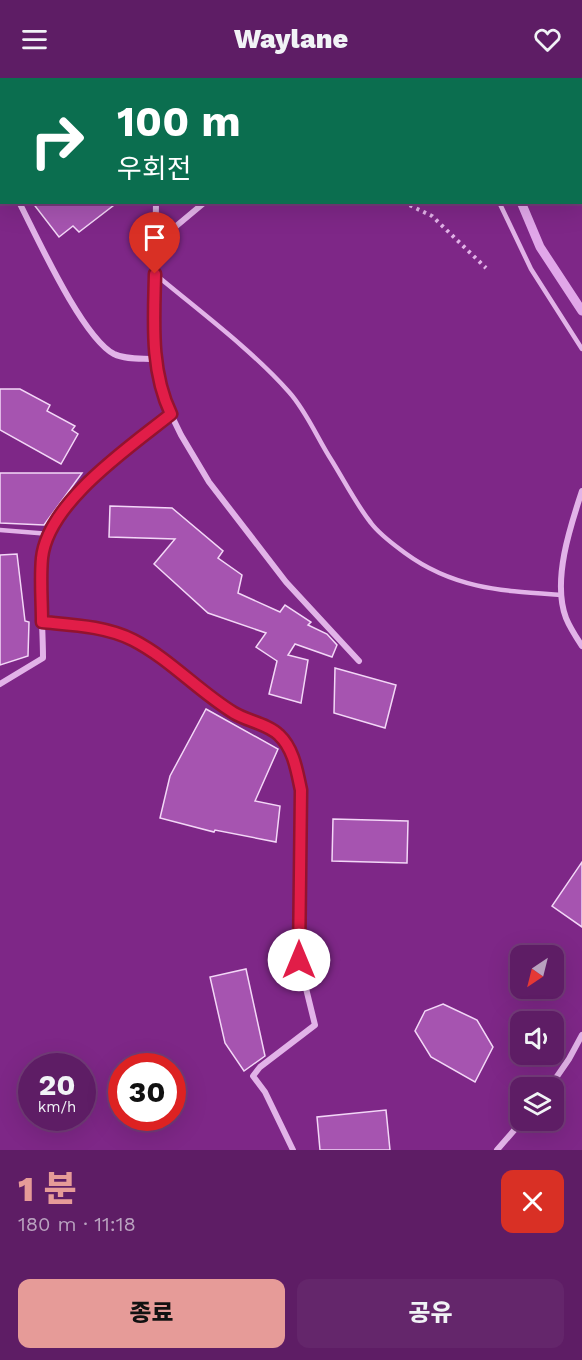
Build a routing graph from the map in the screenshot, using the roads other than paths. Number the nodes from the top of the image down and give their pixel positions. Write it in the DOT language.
graph roads {
  1 [pos="20,204"];
  2 [pos="156,204"];
  3 [pos="203,204"];
  4 [pos="500,204"];
  5 [pos="156,243"];
  6 [pos="155,274"];
  7 [pos="582,349"];
  8 [pos="155,359"];
  9 [pos="171,414"];
  10 [pos="582,491"];
  11 [pos="0,531"];
  12 [pos="50,534"];
  13 [pos="561,594"];
  14 [pos="42,622"];
  15 [pos="582,646"];
  16 [pos="359,661"];
  17 [pos="0,684"];
  18 [pos="582,1035"];
  19 [pos="556,1077"];
  20 [pos="513,1131"];
  21 [pos="293,1150"];
  22 [pos="497,1150"];
  1 -- 8 [label="street"];
  2 -- 5 [label="street"];
  3 -- 5 [label="street"];
  4 -- 7 [label="lane"];
  5 -- 6 [label="street"];
  6 -- 8 [label="street"];
  6 -- 13 [label="lane"];
  8 -- 9 [label="street"];
  9 -- 12 [label="street"];
  9 -- 16 [label="street"];
  10 -- 13 [label="street"];
  11 -- 12 [label="lane"];
  12 -- 14 [label="street"];
  13 -- 15 [label="street"];
  14 -- 17 [label="street"];
  14 -- 21 [label="street"];
  18 -- 19 [label="street"];
  20 -- 22 [label="street"];
}
